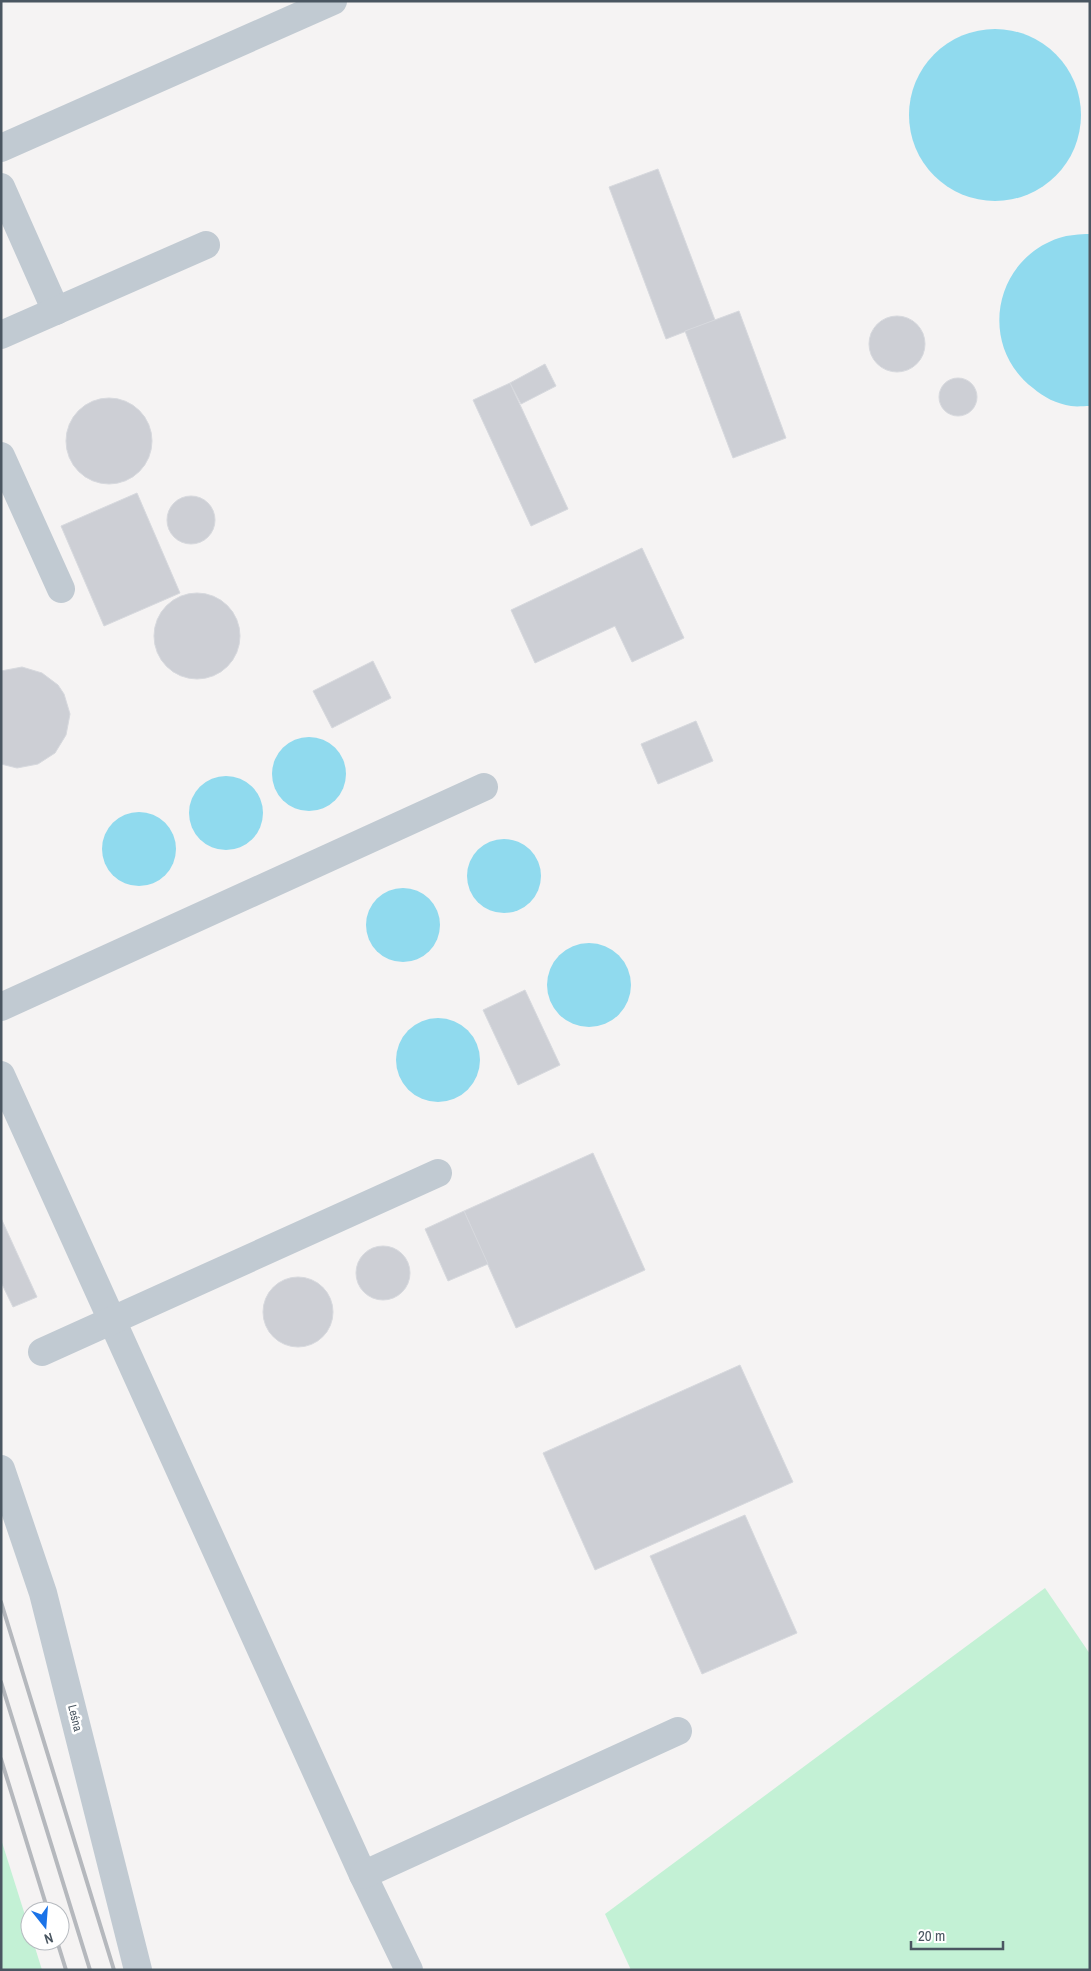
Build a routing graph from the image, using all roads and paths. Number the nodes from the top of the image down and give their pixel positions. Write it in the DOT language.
graph roads {
  1 [pos="333,1"];
  2 [pos="1,148"];
  3 [pos="1,187"];
  4 [pos="206,245"];
  5 [pos="56,311"];
  6 [pos="1,335"];
  7 [pos="1,456"];
  8 [pos="61,589"];
  9 [pos="484,787"];
  10 [pos="1,1007"];
  11 [pos="1,1075"];
  12 [pos="438,1173"];
  13 [pos="112,1320"];
  14 [pos="42,1352"];
  15 [pos="1,1469"];
  16 [pos="678,1731"];
  17 [pos="363,1875"];
  18 [pos="138,1970"];
  19 [pos="409,1970"];
  1 -- 2 [label="street"];
  3 -- 5 [label="street"];
  4 -- 5 [label="street"];
  5 -- 6 [label="street"];
  7 -- 8 [label="street"];
  9 -- 10 [label="street"];
  11 -- 13 [label="street"];
  12 -- 13 [label="street"];
  13 -- 14 [label="street"];
  13 -- 17 [label="street"];
  15 -- 18 [label="street, Leśna"];
  16 -- 17 [label="street"];
  17 -- 19 [label="street"];
}
